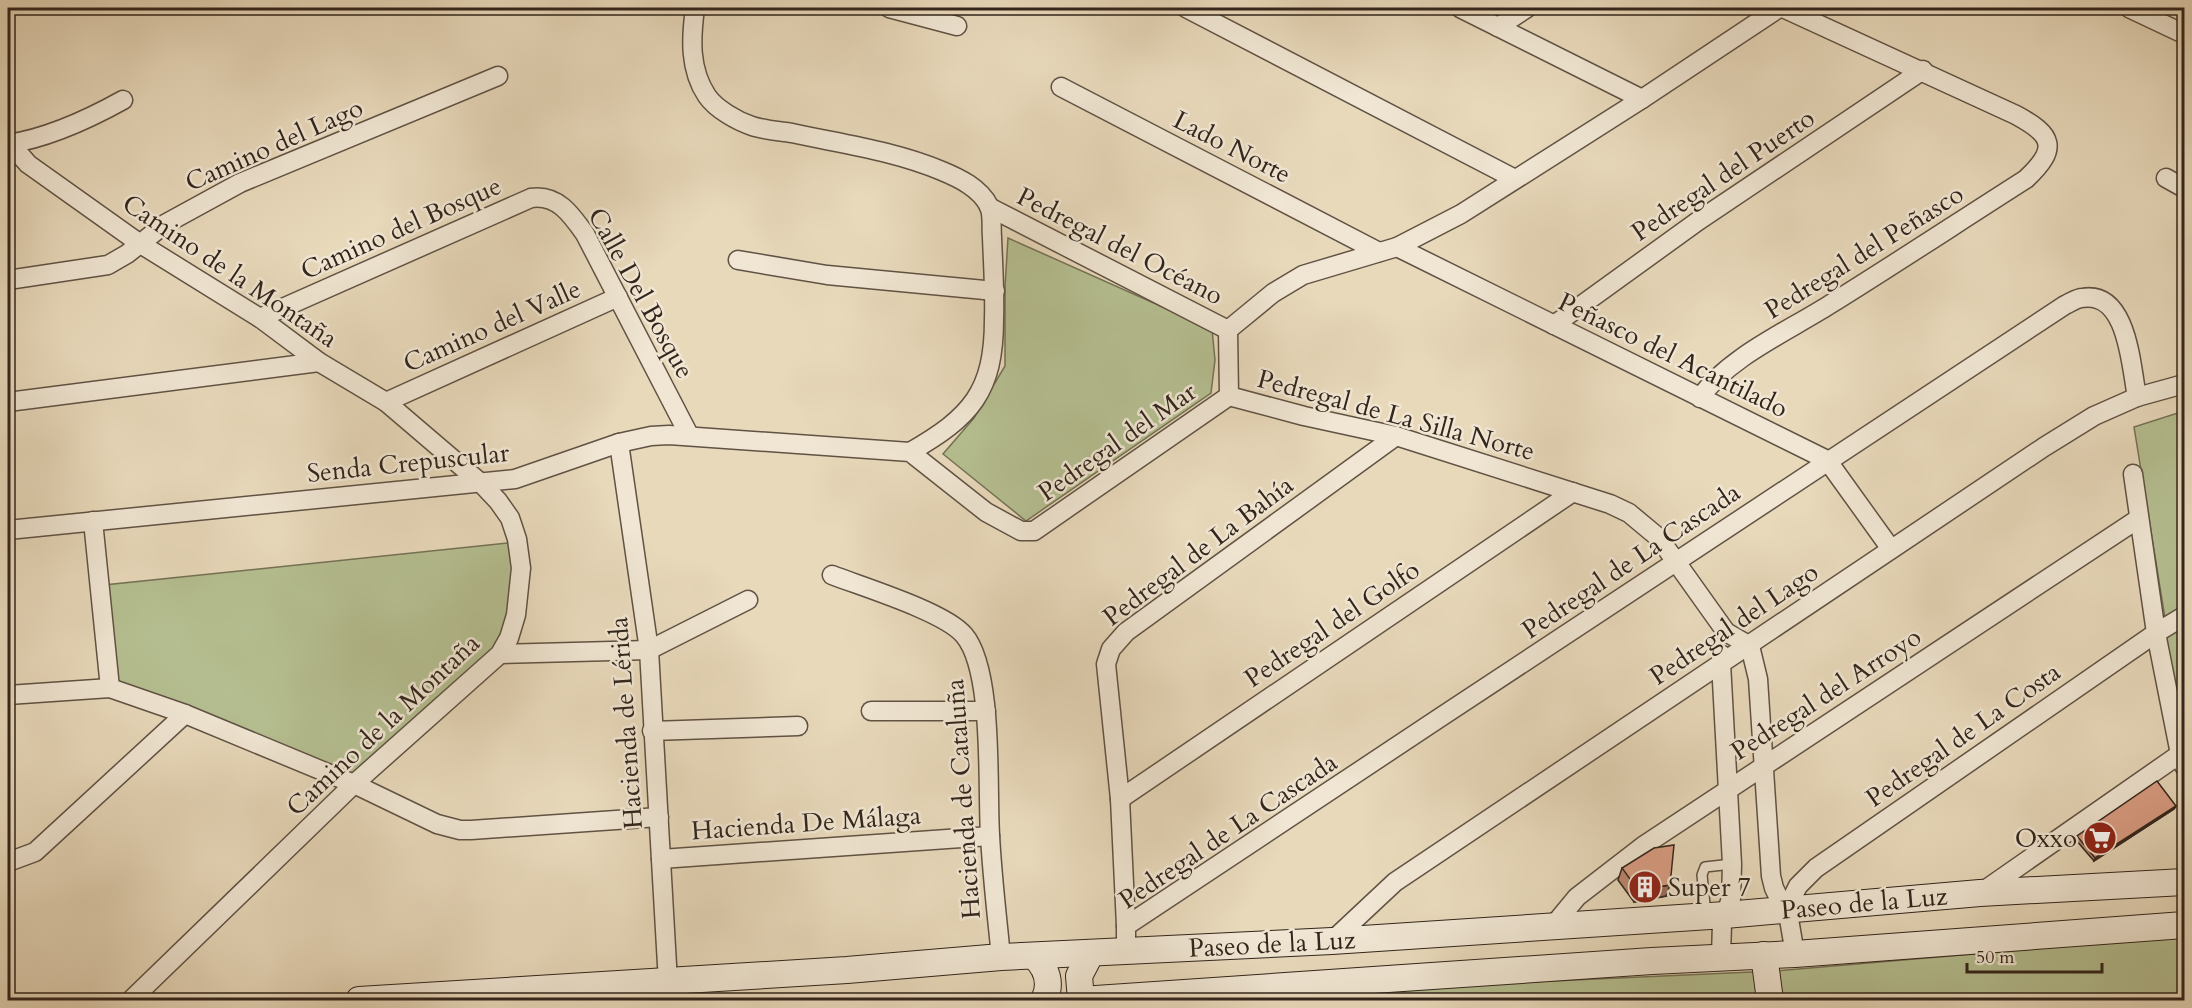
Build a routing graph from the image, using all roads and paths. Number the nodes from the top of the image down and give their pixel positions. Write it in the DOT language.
graph roads {
  1 [pos="695,8"];
  2 [pos="889,8"];
  3 [pos="1186,8"];
  4 [pos="1460,8"];
  5 [pos="1527,8"];
  6 [pos="1781,8"];
  7 [pos="2129,8"];
  8 [pos="2171,8"];
  9 [pos="2154,19"];
  10 [pos="957,26"];
  11 [pos="1498,27"];
  12 [pos="2184,34"];
  13 [pos="1923,70"];
  14 [pos="498,76"];
  15 [pos="1061,87"];
  16 [pos="1642,99"];
  17 [pos="123,100"];
  18 [pos="8,147"];
  19 [pos="2166,178"];
  20 [pos="1515,179"];
  21 [pos="2184,188"];
  22 [pos="531,198"];
  23 [pos="989,207"];
  24 [pos="139,243"];
  25 [pos="1397,246"];
  26 [pos="1379,252"];
  27 [pos="738,260"];
  28 [pos="8,280"];
  29 [pos="995,291"];
  30 [pos="618,297"];
  31 [pos="260,318"];
  32 [pos="1554,325"];
  33 [pos="1228,330"];
  34 [pos="319,362"];
  35 [pos="2184,384"];
  36 [pos="1229,396"];
  37 [pos="2137,397"];
  38 [pos="1700,398"];
  39 [pos="8,402"];
  40 [pos="386,402"];
  41 [pos="689,435"];
  42 [pos="1396,436"];
  43 [pos="619,443"];
  44 [pos="910,452"];
  45 [pos="1827,460"];
  46 [pos="2133,474"];
  47 [pos="482,484"];
  48 [pos="1573,492"];
  49 [pos="2138,519"];
  50 [pos="93,521"];
  51 [pos="8,530"];
  52 [pos="1891,549"];
  53 [pos="1677,562"];
  54 [pos="832,575"];
  55 [pos="748,600"];
  56 [pos="2184,616"];
  57 [pos="1726,632"];
  58 [pos="2156,633"];
  59 [pos="1750,646"];
  60 [pos="649,650"];
  61 [pos="500,654"];
  62 [pos="1720,663"];
  63 [pos="110,688"];
  64 [pos="8,695"];
  65 [pos="871,711"];
  66 [pos="986,711"];
  67 [pos="185,714"];
  68 [pos="798,726"];
  69 [pos="652,731"];
  70 [pos="2182,760"];
  71 [pos="1764,765"];
  72 [pos="354,784"];
  73 [pos="1729,789"];
  74 [pos="1120,800"];
  75 [pos="659,817"];
  76 [pos="990,836"];
  77 [pos="661,859"];
  78 [pos="8,862"];
  79 [pos="1732,864"];
  80 [pos="2184,882"];
  81 [pos="1980,893"];
  82 [pos="1786,910"];
  83 [pos="1716,916"];
  84 [pos="2184,925"];
  85 [pos="1553,926"];
  86 [pos="1126,939"];
  87 [pos="1332,941"];
  88 [pos="1090,953"];
  89 [pos="1795,954"];
  90 [pos="1034,956"];
  91 [pos="1001,957"];
  92 [pos="1721,957"];
  93 [pos="1765,963"];
  94 [pos="669,991"];
  95 [pos="131,1000"];
  96 [pos="359,1000"];
  97 [pos="1044,1000"];
  98 [pos="1081,1000"];
  99 [pos="1770,1000"];
  1 -- 23 [label="street, Pedregal del Océano"];
  2 -- 10 [label="street"];
  3 -- 20 [label="street"];
  4 -- 11 [label="street"];
  5 -- 11 [label="street"];
  6 -- 13 [label="street"];
  6 -- 16 [label="street"];
  7 -- 9 [label="street"];
  8 -- 9 [label="street"];
  9 -- 12 [label="street"];
  11 -- 16 [label="street"];
  13 -- 32 [label="street, Pedregal del Puerto"];
  13 -- 38 [label="street, Pedregal del Peñasco"];
  14 -- 24 [label="street, Camino del Lago"];
  15 -- 26 [label="street, Lado Norte"];
  16 -- 20 [label="street"];
  17 -- 18 [label="street"];
  18 -- 24 [label="street, Camino de la Montaña"];
  19 -- 21 [label="street"];
  20 -- 25 [label="street"];
  22 -- 30 [label="street, Calle Del Bosque"];
  22 -- 31 [label="street, Camino del Bosque"];
  23 -- 29 [label="street, Pedregal del Océano"];
  23 -- 33 [label="street, Pedregal del Océano"];
  24 -- 28 [label="street, Camino del Lago"];
  24 -- 31 [label="street, Camino de la Montaña"];
  25 -- 26 [label="street"];
  25 -- 32 [label="street, Peñasco del Acantilado"];
  26 -- 33 [label="street"];
  27 -- 29 [label="street"];
  29 -- 44 [label="street, Pedregal del Océano"];
  30 -- 40 [label="street, Camino del Valle"];
  30 -- 41 [label="street, Calle Del Bosque"];
  31 -- 34 [label="street, Camino de la Montaña"];
  32 -- 38 [label="street, Peñasco del Acantilado"];
  33 -- 36 [label="street, Pedregal de La Silla Norte"];
  34 -- 39 [label="street"];
  34 -- 40 [label="street, Camino de la Montaña"];
  35 -- 37 [label="street, Pedregal del Lago"];
  36 -- 42 [label="street, Pedregal de La Silla Norte"];
  36 -- 44 [label="street, Pedregal del Mar"];
  37 -- 45 [label="street, Pedregal de La Cascada"];
  37 -- 52 [label="street, Pedregal del Lago"];
  38 -- 45 [label="street, Peñasco del Acantilado"];
  40 -- 47 [label="street, Camino de la Montaña"];
  41 -- 43 [label="street, Senda Crepuscular"];
  41 -- 44 [label="street, Senda Crepuscular"];
  42 -- 48 [label="street, Pedregal de La Silla Norte"];
  42 -- 74 [label="street, Pedregal de La Bahía"];
  43 -- 47 [label="street, Senda Crepuscular"];
  43 -- 60 [label="street, Hacienda de Lérida"];
  45 -- 52 [label="street, Peñasco del Acantilado"];
  45 -- 53 [label="street, Pedregal de La Cascada"];
  46 -- 49 [label="street"];
  47 -- 50 [label="street, Senda Crepuscular"];
  47 -- 61 [label="street, Camino de la Montaña"];
  48 -- 53 [label="street, Pedregal de La Silla Norte"];
  48 -- 74 [label="street, Pedregal del Golfo"];
  49 -- 58 [label="street"];
  49 -- 71 [label="street, Pedregal del Arroyo"];
  50 -- 51 [label="street, Senda Crepuscular"];
  50 -- 63 [label="street"];
  52 -- 59 [label="street, Pedregal del Lago"];
  53 -- 57 [label="street, Pedregal de La Silla Norte"];
  53 -- 86 [label="street, Pedregal de La Cascada"];
  54 -- 66 [label="street, Hacienda de Cataluña"];
  55 -- 60 [label="street"];
  56 -- 58 [label="street, Pedregal de La Costa"];
  57 -- 59 [label="street, Pedregal de La Silla Norte"];
  57 -- 62 [label="street"];
  58 -- 70 [label="street"];
  58 -- 82 [label="street, Pedregal de La Costa"];
  59 -- 62 [label="street, Pedregal del Lago"];
  59 -- 71 [label="street"];
  60 -- 61 [label="street"];
  60 -- 69 [label="street, Hacienda de Lérida"];
  61 -- 72 [label="street, Camino de la Montaña"];
  62 -- 73 [label="street"];
  62 -- 87 [label="street, Pedregal del Lago"];
  63 -- 64 [label="street"];
  63 -- 67 [label="street"];
  65 -- 66 [label="street"];
  66 -- 76 [label="street, Hacienda de Cataluña"];
  67 -- 72 [label="street"];
  67 -- 78 [label="street"];
  68 -- 69 [label="street"];
  69 -- 75 [label="street, Hacienda de Lérida"];
  70 -- 81 [label="street"];
  71 -- 73 [label="street, Pedregal del Arroyo"];
  71 -- 82 [label="street"];
  72 -- 75 [label="street"];
  72 -- 95 [label="street, Camino de la Montaña"];
  73 -- 79 [label="street"];
  73 -- 85 [label="street, Pedregal del Arroyo"];
  74 -- 86 [label="street, Pedregal de La Bahía"];
  75 -- 77 [label="street, Hacienda de Lérida"];
  76 -- 77 [label="street, Hacienda De Málaga"];
  76 -- 91 [label="street, Hacienda de Cataluña"];
  77 -- 94 [label="street, Hacienda de Lérida"];
  79 -- 83 [label="street"];
  79 -- 83 [label="lane"];
  80 -- 81 [label="street, Paseo de la Luz"];
  81 -- 82 [label="street, Paseo de la Luz"];
  82 -- 83 [label="street, Paseo de la Luz"];
  82 -- 89 [label="street"];
  83 -- 85 [label="street, Paseo de la Luz"];
  83 -- 92 [label="street"];
  84 -- 89 [label="street, Paseo de la Luz"];
  85 -- 87 [label="street, Paseo de la Luz"];
  86 -- 87 [label="street, Paseo de la Luz"];
  86 -- 88 [label="street, Paseo de la Luz"];
  88 -- 90 [label="street, Paseo de la Luz"];
  88 -- 98 [label="street"];
  89 -- 93 [label="street, Paseo de la Luz"];
  90 -- 91 [label="street, Paseo de la Luz"];
  90 -- 97 [label="street"];
  91 -- 94 [label="street, Paseo de la Luz"];
  92 -- 93 [label="street, Paseo de la Luz"];
  92 -- 98 [label="street, Paseo de la Luz"];
  93 -- 99 [label="street"];
  94 -- 96 [label="street, Paseo de la Luz"];
}
